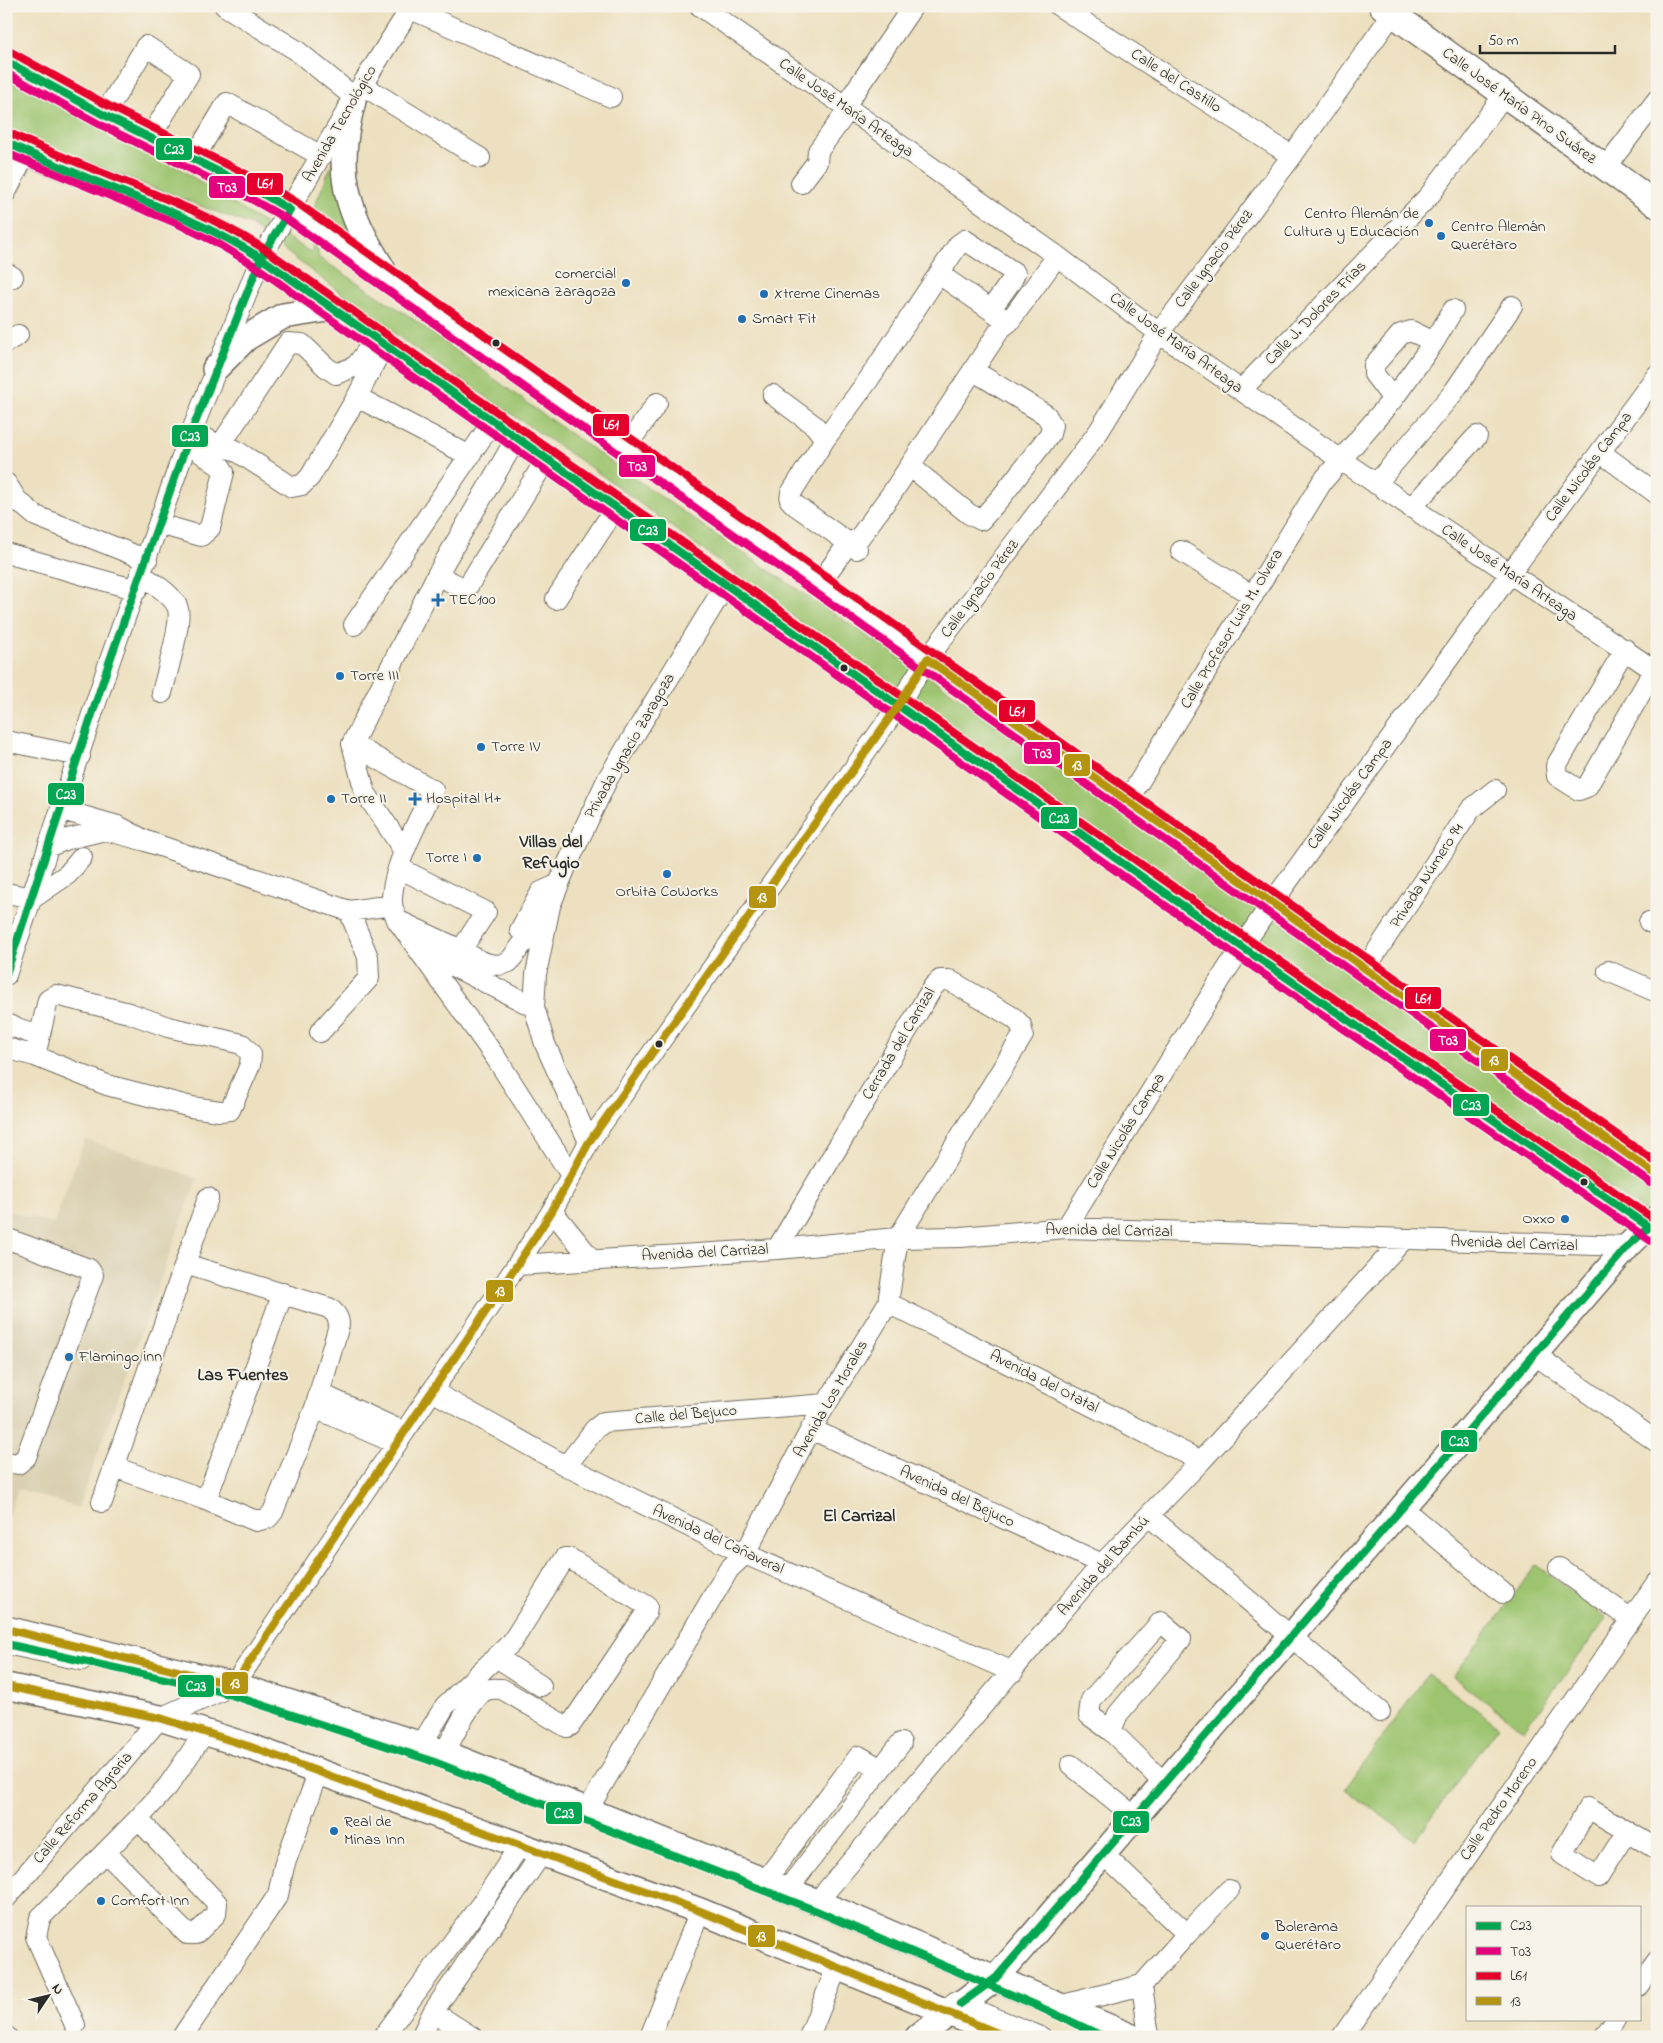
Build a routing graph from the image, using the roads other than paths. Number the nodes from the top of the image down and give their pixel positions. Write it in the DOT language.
graph roads {
  1 [pos="225,6"];
  2 [pos="700,6"];
  3 [pos="914,6"];
  4 [pos="1059,6"];
  5 [pos="408,7"];
  6 [pos="1391,9"];
  7 [pos="6,61"];
  8 [pos="356,94"];
  9 [pos="1504,95"];
  10 [pos="611,97"];
  11 [pos="1657,100"];
  12 [pos="851,110"];
  13 [pos="104,115"];
  14 [pos="149,138"];
  15 [pos="16,147"];
  16 [pos="321,156"];
  17 [pos="1292,156"];
  18 [pos="480,158"];
  19 [pos="193,160"];
  20 [pos="1605,168"];
  21 [pos="801,182"];
  22 [pos="6,192"];
  23 [pos="1657,205"];
  24 [pos="290,210"];
  25 [pos="1052,253"];
  26 [pos="261,258"];
  27 [pos="939,274"];
  28 [pos="391,280"];
  29 [pos="1512,306"];
  30 [pos="334,308"];
  31 [pos="1453,310"];
  32 [pos="1001,319"];
  33 [pos="1159,333"];
  34 [pos="380,341"];
  35 [pos="1434,342"];
  36 [pos="215,369"];
  37 [pos="974,371"];
  38 [pos="1657,375"];
  39 [pos="1241,390"];
  40 [pos="773,395"];
  41 [pos="358,397"];
  42 [pos="1392,399"];
  43 [pos="657,403"];
  44 [pos="799,414"];
  45 [pos="493,421"];
  46 [pos="838,422"];
  47 [pos="192,431"];
  48 [pos="1477,436"];
  49 [pos="517,437"];
  50 [pos="825,439"];
  51 [pos="227,444"];
  52 [pos="626,447"];
  53 [pos="1600,452"];
  54 [pos="470,456"];
  55 [pos="547,458"];
  56 [pos="1340,460"];
  57 [pos="910,466"];
  58 [pos="6,483"];
  59 [pos="1376,484"];
  60 [pos="1657,494"];
  61 [pos="616,507"];
  62 [pos="1411,508"];
  63 [pos="159,524"];
  64 [pos="855,544"];
  65 [pos="1181,552"];
  66 [pos="6,553"];
  67 [pos="142,575"];
  68 [pos="437,575"];
  69 [pos="1509,575"];
  70 [pos="726,584"];
  71 [pos="826,588"];
  72 [pos="1252,596"];
  73 [pos="556,599"];
  74 [pos="354,625"];
  75 [pos="1625,649"];
  76 [pos="927,659"];
  77 [pos="1655,671"];
  78 [pos="162,693"];
  79 [pos="898,706"];
  80 [pos="6,741"];
  81 [pos="352,744"];
  82 [pos="80,756"];
  83 [pos="1495,790"];
  84 [pos="1128,800"];
  85 [pos="62,810"];
  86 [pos="146,842"];
  87 [pos="50,846"];
  88 [pos="82,857"];
  89 [pos="402,860"];
  90 [pos="559,884"];
  91 [pos="6,893"];
  92 [pos="33,898"];
  93 [pos="1272,903"];
  94 [pos="550,906"];
  95 [pos="349,911"];
  96 [pos="395,912"];
  97 [pos="1242,947"];
  98 [pos="417,948"];
  99 [pos="461,950"];
  100 [pos="491,956"];
  101 [pos="1365,969"];
  102 [pos="1608,971"];
  103 [pos="6,975"];
  104 [pos="1657,992"];
  105 [pos="500,999"];
  106 [pos="534,1007"];
  107 [pos="6,1024"];
  108 [pos="320,1032"];
  109 [pos="39,1036"];
  110 [pos="545,1044"];
  111 [pos="6,1048"];
  112 [pos="35,1056"];
  113 [pos="589,1142"];
  114 [pos="571,1175"];
  115 [pos="1657,1175"];
  116 [pos="208,1198"];
  117 [pos="552,1211"];
  118 [pos="1654,1226"];
  119 [pos="1066,1228"];
  120 [pos="898,1238"];
  121 [pos="1403,1240"];
  122 [pos="6,1243"];
  123 [pos="1628,1246"];
  124 [pos="777,1249"];
  125 [pos="592,1260"];
  126 [pos="185,1264"];
  127 [pos="517,1265"];
  128 [pos="282,1293"];
  129 [pos="888,1303"];
  130 [pos="1534,1354"];
  131 [pos="432,1391"];
  132 [pos="317,1400"];
  133 [pos="826,1404"];
  134 [pos="811,1429"];
  135 [pos="401,1438"];
  136 [pos="1657,1442"];
  137 [pos="1201,1461"];
  138 [pos="6,1462"];
  139 [pos="566,1466"];
  140 [pos="114,1467"];
  141 [pos="206,1500"];
  142 [pos="102,1502"];
  143 [pos="1402,1508"];
  144 [pos="1149,1516"];
  145 [pos="745,1554"];
  146 [pos="1102,1564"];
  147 [pos="1559,1568"];
  148 [pos="1657,1582"];
  149 [pos="1503,1593"];
  150 [pos="1631,1619"];
  151 [pos="6,1629"];
  152 [pos="1291,1636"];
  153 [pos="6,1644"];
  154 [pos="498,1658"];
  155 [pos="1013,1672"];
  156 [pos="6,1674"];
  157 [pos="6,1686"];
  158 [pos="541,1686"];
  159 [pos="226,1688"];
  160 [pos="1380,1712"];
  161 [pos="169,1714"];
  162 [pos="1111,1731"];
  163 [pos="205,1732"];
  164 [pos="901,1743"];
  165 [pos="432,1749"];
  166 [pos="1071,1765"];
  167 [pos="881,1768"];
  168 [pos="319,1771"];
  169 [pos="1164,1783"];
  170 [pos="822,1806"];
  171 [pos="587,1811"];
  172 [pos="1135,1817"];
  173 [pos="138,1819"];
  174 [pos="841,1819"];
  175 [pos="1627,1831"];
  176 [pos="531,1849"];
  177 [pos="1657,1849"];
  178 [pos="105,1852"];
  179 [pos="1102,1854"];
  180 [pos="776,1886"];
  181 [pos="1229,1890"];
  182 [pos="6,1898"];
  183 [pos="817,1902"];
  184 [pos="700,1911"];
  185 [pos="1187,1934"];
  186 [pos="1657,1960"];
  187 [pos="837,1967"];
  188 [pos="992,1981"];
  189 [pos="1142,1985"];
  190 [pos="1640,1985"];
  191 [pos="1059,2006"];
  192 [pos="954,2008"];
  193 [pos="433,2012"];
  194 [pos="1615,2020"];
  195 [pos="74,2025"];
  196 [pos="182,2037"];
  197 [pos="383,2037"];
  198 [pos="422,2037"];
  199 [pos="472,2037"];
  200 [pos="650,2037"];
  201 [pos="809,2037"];
  202 [pos="918,2037"];
  203 [pos="1008,2037"];
  204 [pos="1041,2037"];
  205 [pos="1105,2037"];
  206 [pos="1132,2037"];
  207 [pos="1149,2037"];
  208 [pos="1342,2037"];
  209 [pos="1604,2037"];
  1 -- 8 [label="street"];
  2 -- 12 [label="street, Calle José María Arteaga"];
  3 -- 12 [label="street"];
  4 -- 17 [label="street, Calle del Castillo"];
  5 -- 8 [label="street, Avenida Tecnológico"];
  5 -- 10 [label="street"];
  6 -- 9 [label="main road, Calle José María Pino Suárez"];
  6 -- 17 [label="street, Calle Ignacio Pérez"];
  7 -- 13 [label="main road"];
  8 -- 16 [label="street, Avenida Tecnológico"];
  8 -- 18 [label="street"];
  8 -- 28 [label="main road"];
  9 -- 20 [label="main road, Calle José María Pino Suárez"];
  9 -- 39 [label="street, Calle J. Dolores Frías"];
  11 -- 20 [label="street"];
  12 -- 21 [label="street"];
  12 -- 25 [label="street, Calle José María Arteaga"];
  13 -- 14 [label="main road"];
  13 -- 14 [label="street"];
  14 -- 19 [label="main road"];
  15 -- 22 [label="street"];
  15 -- 26 [label="main road"];
  16 -- 19 [label="street"];
  16 -- 24 [label="street, Avenida Tecnológico"];
  17 -- 33 [label="street, Calle Ignacio Pérez"];
  19 -- 24 [label="main road"];
  20 -- 23 [label="main road, Calle José María Pino Suárez"];
  24 -- 26 [label="street, Avenida Tecnológico"];
  24 -- 28 [label="main road"];
  25 -- 32 [label="street"];
  25 -- 33 [label="street, Calle José María Arteaga"];
  26 -- 30 [label="main road"];
  26 -- 36 [label="street, Avenida Tecnológico"];
  27 -- 32 [label="street"];
  27 -- 32 [label="street"];
  27 -- 46 [label="street"];
  28 -- 52 [label="main road"];
  29 -- 59 [label="street"];
  30 -- 34 [label="main road"];
  30 -- 36 [label="main road"];
  31 -- 35 [label="street, Calle Profesor Luis M. Olvera"];
  32 -- 37 [label="street"];
  33 -- 39 [label="street, Calle José María Arteaga"];
  33 -- 76 [label="street, Calle Ignacio Pérez"];
  34 -- 41 [label="street"];
  34 -- 45 [label="main road"];
  34 -- 51 [label="street"];
  35 -- 42 [label="street, Calle Profesor Luis M. Olvera"];
  35 -- 42 [label="street"];
  36 -- 47 [label="street, Avenida Tecnológico"];
  37 -- 57 [label="street"];
  37 -- 57 [label="street"];
  38 -- 53 [label="street, Calle Nicolás Campa"];
  39 -- 56 [label="street, Calle José María Arteaga"];
  40 -- 44 [label="street"];
  41 -- 51 [label="street"];
  41 -- 54 [label="street"];
  42 -- 56 [label="street, Calle Profesor Luis M. Olvera"];
  43 -- 52 [label="street"];
  44 -- 46 [label="street"];
  44 -- 50 [label="street"];
  45 -- 49 [label="main road"];
  45 -- 54 [label="street"];
  46 -- 50 [label="street"];
  47 -- 51 [label="street"];
  47 -- 63 [label="street, Avenida Tecnológico"];
  47 -- 63 [label="street"];
  48 -- 62 [label="street"];
  49 -- 55 [label="main road"];
  49 -- 68 [label="street"];
  50 -- 64 [label="street"];
  52 -- 71 [label="main road"];
  53 -- 60 [label="street"];
  53 -- 69 [label="street, Calle Nicolás Campa"];
  54 -- 74 [label="street"];
  55 -- 61 [label="main road"];
  55 -- 68 [label="street"];
  56 -- 59 [label="street, Calle José María Arteaga"];
  56 -- 72 [label="street, Calle Profesor Luis M. Olvera"];
  57 -- 64 [label="street"];
  58 -- 67 [label="street"];
  59 -- 62 [label="street, Calle José María Arteaga"];
  61 -- 70 [label="main road"];
  61 -- 73 [label="street"];
  62 -- 69 [label="street, Calle José María Arteaga"];
  63 -- 67 [label="street, Avenida Tecnológico"];
  64 -- 71 [label="street"];
  65 -- 72 [label="street"];
  66 -- 67 [label="street"];
  67 -- 78 [label="street"];
  67 -- 82 [label="street, Avenida Tecnológico"];
  68 -- 81 [label="street"];
  69 -- 75 [label="street, Calle José María Arteaga"];
  69 -- 93 [label="street, Calle Nicolás Campa"];
  70 -- 79 [label="main road"];
  70 -- 90 [label="street, Privada Ignacio Zaragoza"];
  71 -- 76 [label="main road"];
  72 -- 84 [label="street, Calle Profesor Luis M. Olvera"];
  75 -- 77 [label="street, Calle José María Arteaga"];
  75 -- 77 [label="street"];
  76 -- 79 [label="street, Calle Ignacio Pérez"];
  76 -- 84 [label="main road"];
  79 -- 97 [label="main road"];
  79 -- 113 [label="street, Calle Ignacio Pérez"];
  80 -- 82 [label="street"];
  81 -- 89 [label="street"];
  81 -- 89 [label="street"];
  82 -- 85 [label="street, Avenida Tecnológico"];
  83 -- 101 [label="street, Privada Número 94"];
  84 -- 93 [label="main road"];
  85 -- 86 [label="street"];
  85 -- 87 [label="street, Avenida Tecnológico"];
  86 -- 87 [label="street"];
  86 -- 95 [label="street"];
  87 -- 92 [label="street, Avenida Tecnológico"];
  88 -- 92 [label="street"];
  89 -- 96 [label="street"];
  89 -- 99 [label="street"];
  90 -- 94 [label="street, Privada Ignacio Zaragoza"];
  90 -- 100 [label="street"];
  91 -- 92 [label="street"];
  92 -- 103 [label="street, Avenida Tecnológico"];
  93 -- 97 [label="street, Calle Nicolás Campa"];
  93 -- 101 [label="main road"];
  94 -- 99 [label="street"];
  94 -- 106 [label="street, Privada Ignacio Zaragoza"];
  95 -- 96 [label="street"];
  95 -- 108 [label="street"];
  96 -- 98 [label="street"];
  96 -- 99 [label="street"];
  97 -- 118 [label="main road"];
  97 -- 119 [label="street, Calle Nicolás Campa"];
  98 -- 106 [label="street"];
  98 -- 114 [label="street"];
  101 -- 115 [label="main road"];
  102 -- 104 [label="street"];
  105 -- 110 [label="street"];
  106 -- 110 [label="street, Privada Ignacio Zaragoza"];
  107 -- 109 [label="street"];
  109 -- 112 [label="street"];
  109 -- 112 [label="street"];
  110 -- 113 [label="street, Privada Ignacio Zaragoza"];
  111 -- 112 [label="street"];
  113 -- 114 [label="street, Calle Ignacio Pérez"];
  114 -- 117 [label="street, Calle Ignacio Pérez"];
  116 -- 126 [label="street"];
  117 -- 125 [label="street"];
  117 -- 127 [label="street, Calle Ignacio Pérez"];
  118 -- 123 [label="main road"];
  119 -- 120 [label="street, Avenida del Carrizal"];
  119 -- 121 [label="street, Avenida del Carrizal"];
  120 -- 124 [label="street, Avenida del Carrizal"];
  120 -- 124 [label="street, Cerrada del Carrizal"];
  120 -- 129 [label="street, Avenida Los Morales"];
  121 -- 123 [label="street, Avenida del Carrizal"];
  121 -- 137 [label="street, Avenida del Bambú"];
  122 -- 138 [label="street"];
  123 -- 130 [label="main road"];
  124 -- 125 [label="street, Avenida del Carrizal"];
  125 -- 127 [label="street, Avenida del Carrizal"];
  126 -- 128 [label="street"];
  126 -- 140 [label="street"];
  127 -- 131 [label="street, Calle Ignacio Pérez"];
  128 -- 132 [label="street"];
  128 -- 141 [label="street"];
  129 -- 133 [label="street, Avenida Los Morales"];
  129 -- 137 [label="street, Avenida del Otatal"];
  130 -- 136 [label="street"];
  130 -- 143 [label="main road"];
  131 -- 135 [label="street, Calle Ignacio Pérez"];
  131 -- 139 [label="street, Avenida del Cañaveral"];
  132 -- 135 [label="street"];
  132 -- 141 [label="street"];
  133 -- 134 [label="street, Avenida Los Morales"];
  133 -- 139 [label="street, Calle del Bejuco"];
  134 -- 145 [label="street, Avenida Los Morales"];
  134 -- 146 [label="street, Avenida del Bejuco"];
  135 -- 159 [label="street, Calle Ignacio Pérez"];
  137 -- 144 [label="street, Avenida del Bambú"];
  139 -- 145 [label="street, Avenida del Cañaveral"];
  140 -- 141 [label="street"];
  140 -- 142 [label="street"];
  143 -- 149 [label="street"];
  143 -- 152 [label="main road"];
  144 -- 146 [label="street, Avenida del Bambú"];
  144 -- 152 [label="street"];
  145 -- 155 [label="street, Avenida del Cañaveral"];
  145 -- 171 [label="street, Avenida Los Morales"];
  146 -- 155 [label="street, Avenida del Bambú"];
  147 -- 150 [label="street"];
  148 -- 150 [label="street, Calle Pedro Moreno"];
  150 -- 208 [label="street, Calle Pedro Moreno"];
  151 -- 159 [label="main road"];
  152 -- 160 [label="street"];
  152 -- 169 [label="main road"];
  153 -- 159 [label="street"];
  154 -- 158 [label="street"];
  154 -- 165 [label="street"];
  154 -- 165 [label="street"];
  155 -- 183 [label="street, Avenida del Bambú"];
  156 -- 161 [label="street"];
  157 -- 161 [label="main road"];
  159 -- 161 [label="street"];
  159 -- 165 [label="main road"];
  159 -- 188 [label="street"];
  161 -- 163 [label="main road"];
  161 -- 182 [label="street, Calle Reforma Agraria"];
  161 -- 192 [label="street"];
  162 -- 162 [label="street"];
  162 -- 169 [label="street"];
  163 -- 168 [label="main road"];
  163 -- 173 [label="street"];
  164 -- 167 [label="street"];
  165 -- 171 [label="main road"];
  166 -- 172 [label="street"];
  167 -- 170 [label="street"];
  167 -- 174 [label="street"];
  168 -- 176 [label="main road"];
  168 -- 196 [label="street"];
  169 -- 172 [label="main road"];
  170 -- 174 [label="street"];
  170 -- 180 [label="street"];
  171 -- 180 [label="main road"];
  172 -- 179 [label="main road"];
  173 -- 178 [label="street"];
  173 -- 178 [label="street"];
  174 -- 180 [label="street"];
  175 -- 177 [label="street"];
  176 -- 184 [label="main road"];
  176 -- 193 [label="street"];
  176 -- 197 [label="street"];
  178 -- 195 [label="street"];
  179 -- 185 [label="street"];
  179 -- 188 [label="main road"];
  180 -- 183 [label="main road"];
  181 -- 185 [label="street"];
  183 -- 188 [label="main road"];
  184 -- 187 [label="main road"];
  184 -- 200 [label="street"];
  185 -- 189 [label="street"];
  186 -- 190 [label="street"];
  187 -- 192 [label="main road"];
  187 -- 201 [label="street"];
  188 -- 191 [label="main road"];
  188 -- 192 [label="main road"];
  188 -- 205 [label="street"];
  189 -- 191 [label="street"];
  189 -- 207 [label="street"];
  191 -- 206 [label="main road"];
  192 -- 202 [label="main road"];
  192 -- 203 [label="main road"];
  192 -- 204 [label="street"];
  193 -- 198 [label="street"];
  193 -- 199 [label="street"];
  194 -- 209 [label="street"];
}
